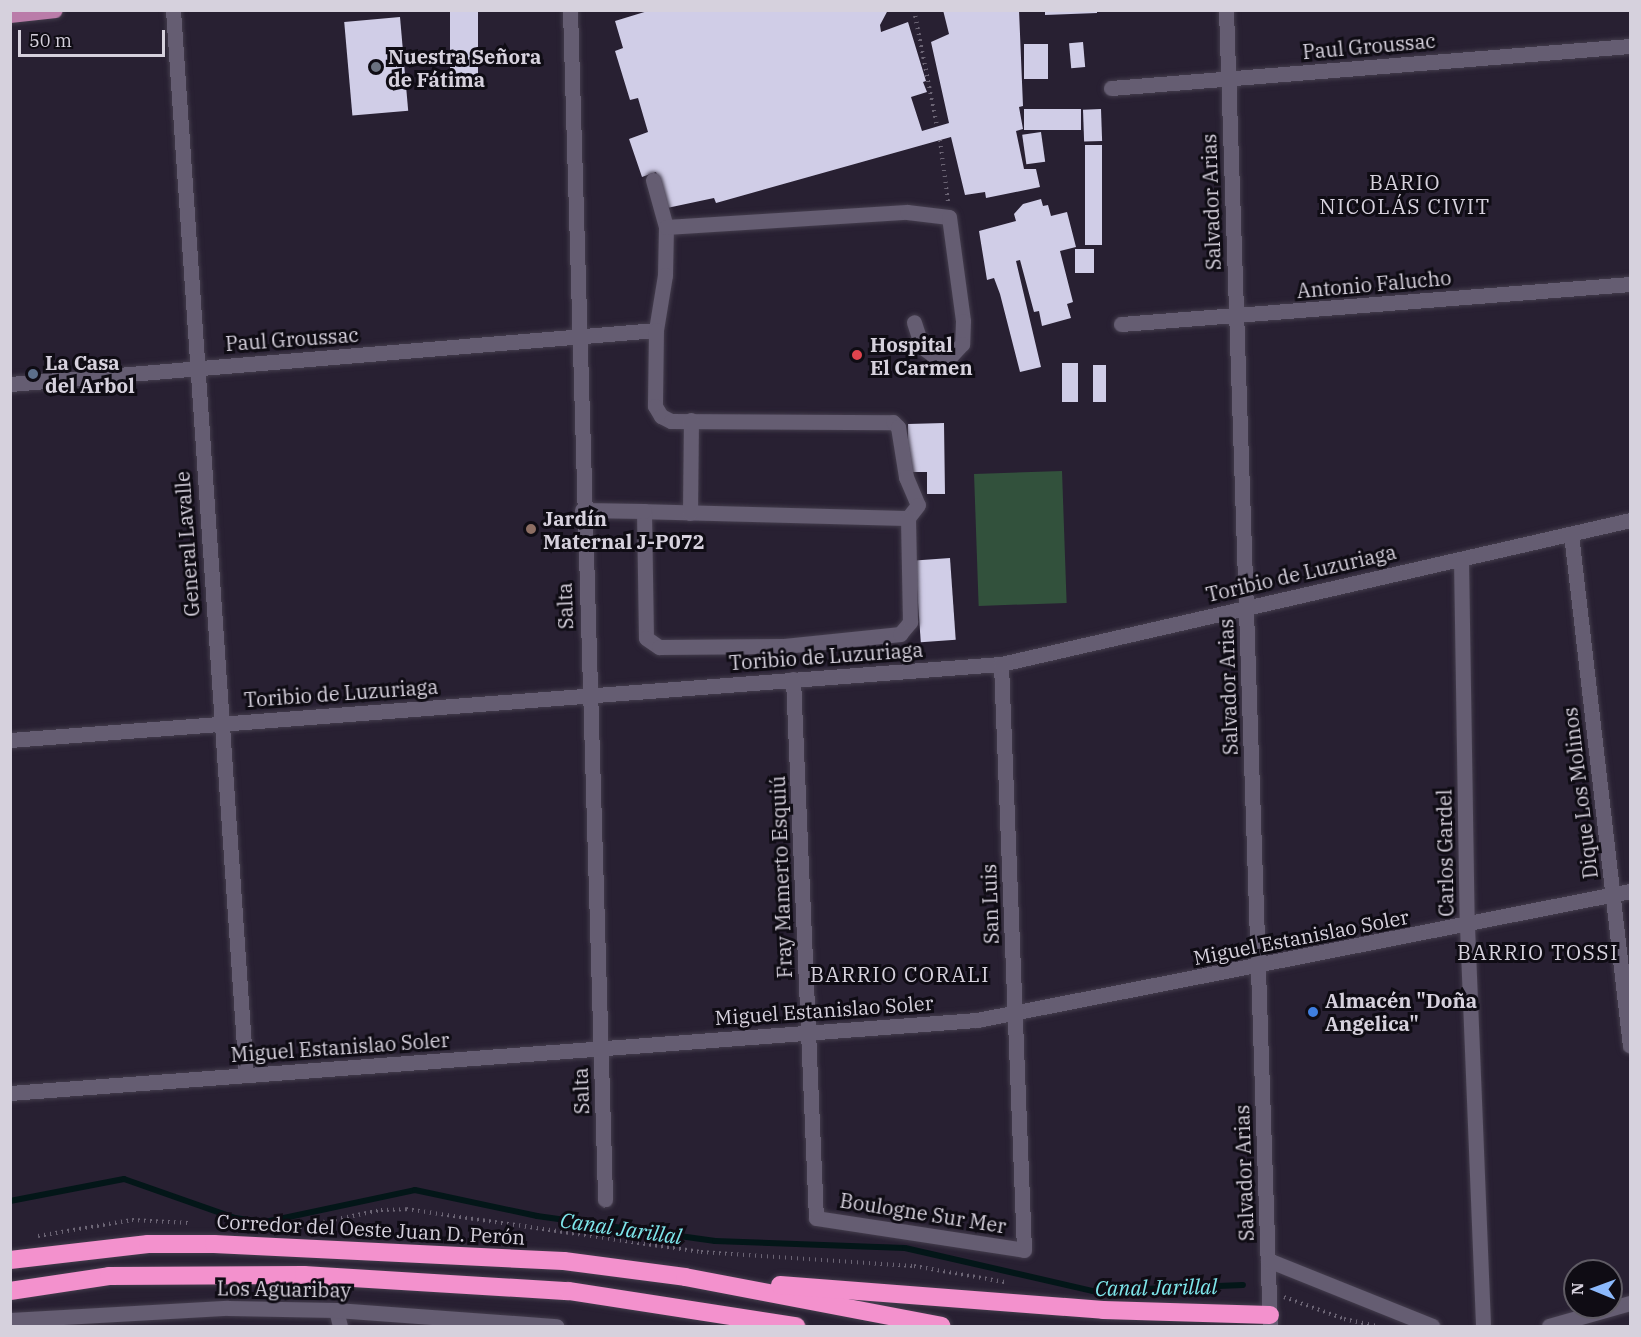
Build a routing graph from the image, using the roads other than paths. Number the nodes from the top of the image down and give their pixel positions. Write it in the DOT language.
graph roads {
  1 [pos="55,10"];
  2 [pos="173,10"];
  3 [pos="570,10"];
  4 [pos="1226,10"];
  5 [pos="10,15"];
  6 [pos="1630,46"];
  7 [pos="1228,79"];
  8 [pos="1111,88"];
  9 [pos="653,180"];
  10 [pos="666,226"];
  11 [pos="1630,284"];
  12 [pos="1237,316"];
  13 [pos="914,322"];
  14 [pos="1121,324"];
  15 [pos="656,330"];
  16 [pos="577,338"];
  17 [pos="196,367"];
  18 [pos="10,384"];
  19 [pos="691,420"];
  20 [pos="582,510"];
  21 [pos="644,512"];
  22 [pos="690,513"];
  23 [pos="908,518"];
  24 [pos="1630,520"];
  25 [pos="1571,534"];
  26 [pos="1461,559"];
  27 [pos="1246,606"];
  28 [pos="1001,664"];
  29 [pos="793,679"];
  30 [pos="589,695"];
  31 [pos="221,724"];
  32 [pos="10,740"];
  33 [pos="1630,891"];
  34 [pos="1614,895"];
  35 [pos="1467,926"];
  36 [pos="1260,967"];
  37 [pos="1015,1014"];
  38 [pos="808,1031"];
  39 [pos="1630,1046"];
  40 [pos="600,1048"];
  41 [pos="246,1075"];
  42 [pos="10,1093"];
  43 [pos="605,1200"];
  44 [pos="816,1218"];
  45 [pos="1024,1250"];
  46 [pos="10,1260"];
  47 [pos="1268,1260"];
  48 [pos="685,1277"];
  49 [pos="10,1291"];
  50 [pos="1630,1303"];
  51 [pos="336,1310"];
  52 [pos="10,1320"];
  53 [pos="113,1321"];
  54 [pos="1270,1321"];
  55 [pos="502,1324"];
  56 [pos="340,1326"];
  57 [pos="556,1326"];
  58 [pos="796,1326"];
  59 [pos="941,1326"];
  60 [pos="1432,1326"];
  61 [pos="1483,1326"];
  62 [pos="1549,1326"];
  1 -- 5 [label="main road"];
  2 -- 17 [label="street, General Lavalle"];
  3 -- 16 [label="street, Salta"];
  4 -- 7 [label="street, Salvador Arias"];
  6 -- 7 [label="street, Paul Groussac"];
  7 -- 8 [label="street, Paul Groussac"];
  7 -- 12 [label="street, Salvador Arias"];
  9 -- 10 [label="street"];
  10 -- 13 [label="street"];
  10 -- 15 [label="street"];
  11 -- 12 [label="street, Antonio Falucho"];
  12 -- 14 [label="street, Antonio Falucho"];
  12 -- 27 [label="street, Salvador Arias"];
  15 -- 16 [label="street, Paul Groussac"];
  15 -- 19 [label="street"];
  16 -- 17 [label="street, Paul Groussac"];
  16 -- 20 [label="street, Salta"];
  17 -- 18 [label="street, Paul Groussac"];
  17 -- 31 [label="street, General Lavalle"];
  19 -- 22 [label="street"];
  19 -- 23 [label="street"];
  20 -- 21 [label="street"];
  20 -- 30 [label="street, Salta"];
  21 -- 22 [label="street"];
  21 -- 23 [label="street"];
  22 -- 23 [label="street"];
  24 -- 25 [label="street, Toribio de Luzuriaga"];
  25 -- 26 [label="street, Toribio de Luzuriaga"];
  25 -- 34 [label="street, Dique Los Molinos"];
  26 -- 27 [label="street, Toribio de Luzuriaga"];
  26 -- 35 [label="street, Carlos Gardel"];
  27 -- 28 [label="street, Toribio de Luzuriaga"];
  27 -- 36 [label="street, Salvador Arias"];
  28 -- 29 [label="street, Toribio de Luzuriaga"];
  28 -- 37 [label="street, San Luis"];
  29 -- 30 [label="street, Toribio de Luzuriaga"];
  29 -- 38 [label="street, Fray Mamerto Esquiú"];
  30 -- 31 [label="street, Toribio de Luzuriaga"];
  30 -- 40 [label="street, Salta"];
  31 -- 32 [label="street, Toribio de Luzuriaga"];
  31 -- 41 [label="street, General Lavalle"];
  33 -- 34 [label="street, Miguel Estanislao Soler"];
  34 -- 35 [label="street, Miguel Estanislao Soler"];
  34 -- 39 [label="street, Dique Los Molinos"];
  35 -- 36 [label="street, Miguel Estanislao Soler"];
  35 -- 61 [label="street, Carlos Gardel"];
  36 -- 37 [label="street, Miguel Estanislao Soler"];
  36 -- 47 [label="street, Salvador Arias"];
  37 -- 38 [label="street, Miguel Estanislao Soler"];
  37 -- 45 [label="street, San Luis"];
  38 -- 40 [label="street, Miguel Estanislao Soler"];
  38 -- 44 [label="street, Fray Mamerto Esquiú"];
  40 -- 41 [label="street, Miguel Estanislao Soler"];
  40 -- 43 [label="street, Salta"];
  41 -- 42 [label="street, Miguel Estanislao Soler"];
  44 -- 45 [label="street, Boulogne Sur Mer"];
  46 -- 48 [label="highway, Corredor del Oeste Juan D. Perón"];
  47 -- 54 [label="street, Salvador Arias"];
  47 -- 60 [label="street"];
  48 -- 54 [label="highway"];
  48 -- 59 [label="highway, Corredor del Oeste Juan D. Perón"];
  49 -- 58 [label="highway"];
  50 -- 62 [label="street"];
  51 -- 53 [label="street, Los Aguaribay"];
  51 -- 55 [label="street, Los Aguaribay"];
  51 -- 56 [label="street"];
  52 -- 53 [label="street, Los Aguaribay"];
  55 -- 57 [label="street, Los Aguaribay"];
}
